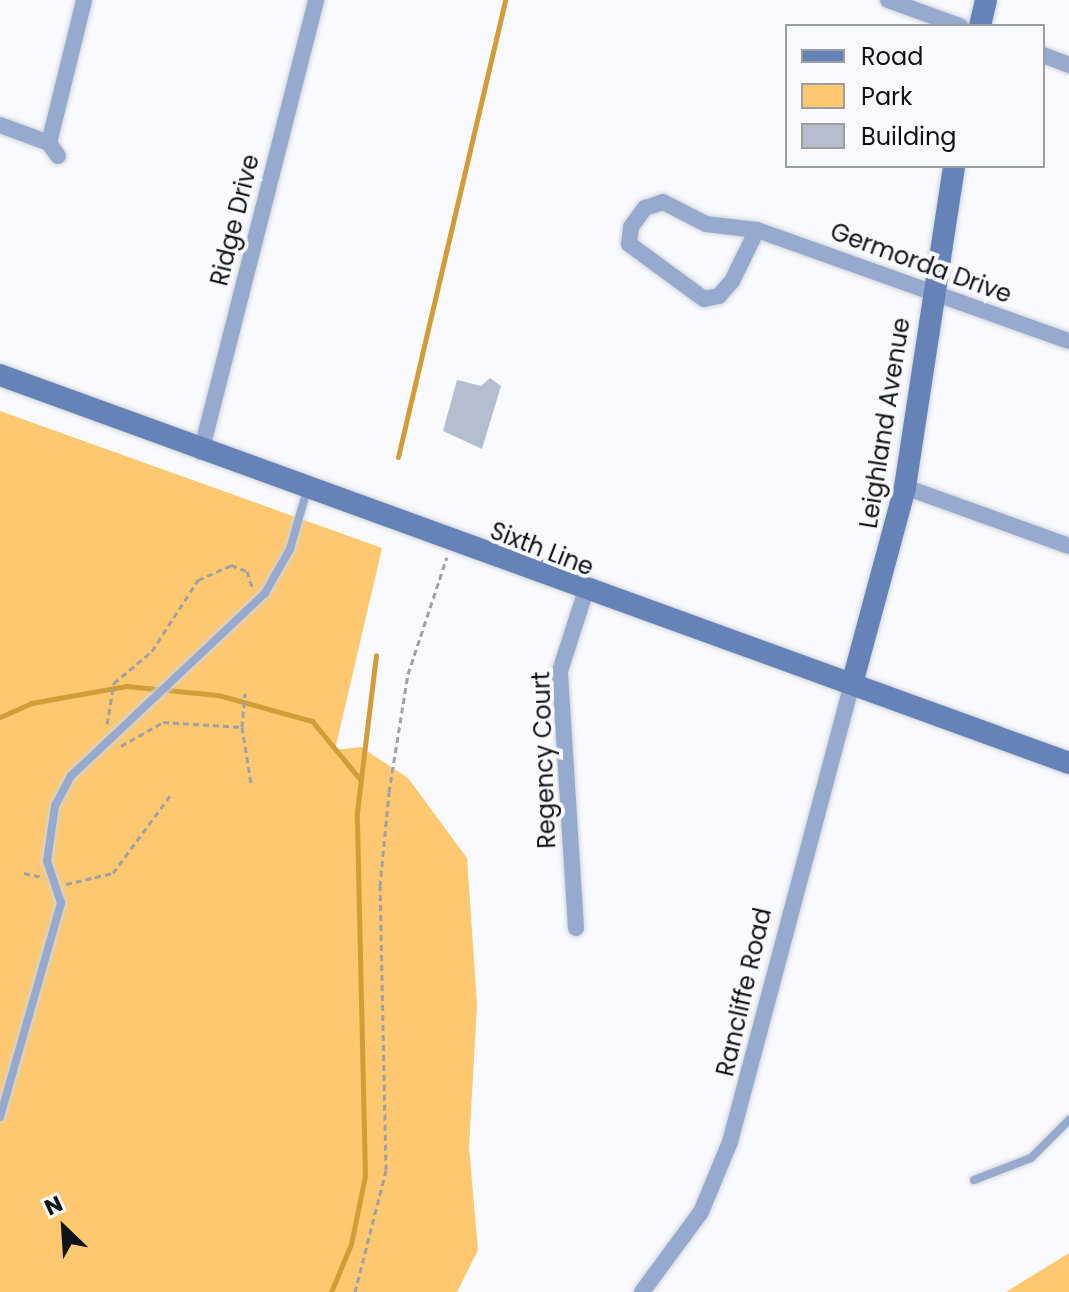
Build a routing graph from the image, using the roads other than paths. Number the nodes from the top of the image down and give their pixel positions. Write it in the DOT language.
graph roads {
  1 [pos="84,0"];
  2 [pos="316,0"];
  3 [pos="888,0"];
  4 [pos="986,0"];
  5 [pos="954,24"];
  6 [pos="980,24"];
  7 [pos="1045,56"];
  8 [pos="1069,65"];
  9 [pos="0,125"];
  10 [pos="954,168"];
  11 [pos="757,230"];
  12 [pos="932,294"];
  13 [pos="1069,341"];
  14 [pos="0,375"];
  15 [pos="201,452"];
  16 [pos="308,487"];
  17 [pos="905,487"];
  18 [pos="1069,546"];
  19 [pos="585,593"];
  20 [pos="852,684"];
  21 [pos="1069,763"];
  22 [pos="576,928"];
  23 [pos="0,1117"];
  24 [pos="1069,1120"];
  25 [pos="974,1180"];
  26 [pos="642,1292"];
  1 -- 9 [label="street"];
  2 -- 15 [label="street, Ridge Drive"];
  3 -- 5 [label="street"];
  4 -- 6 [label="street"];
  7 -- 8 [label="street"];
  10 -- 12 [label="street, Leighland Avenue"];
  11 -- 11 [label="street, Germorda Drive"];
  11 -- 12 [label="street, Germorda Drive"];
  12 -- 13 [label="street, Germorda Drive"];
  12 -- 17 [label="street, Leighland Avenue"];
  14 -- 15 [label="street, Sixth Line"];
  15 -- 16 [label="street, Sixth Line"];
  16 -- 19 [label="street, Sixth Line"];
  16 -- 23 [label="lane"];
  17 -- 18 [label="street"];
  17 -- 20 [label="street, Leighland Avenue"];
  19 -- 20 [label="street, Sixth Line"];
  19 -- 22 [label="street, Regency Court"];
  20 -- 21 [label="street, Sixth Line"];
  20 -- 26 [label="street, Rancliffe Road"];
  24 -- 25 [label="lane"];
}
